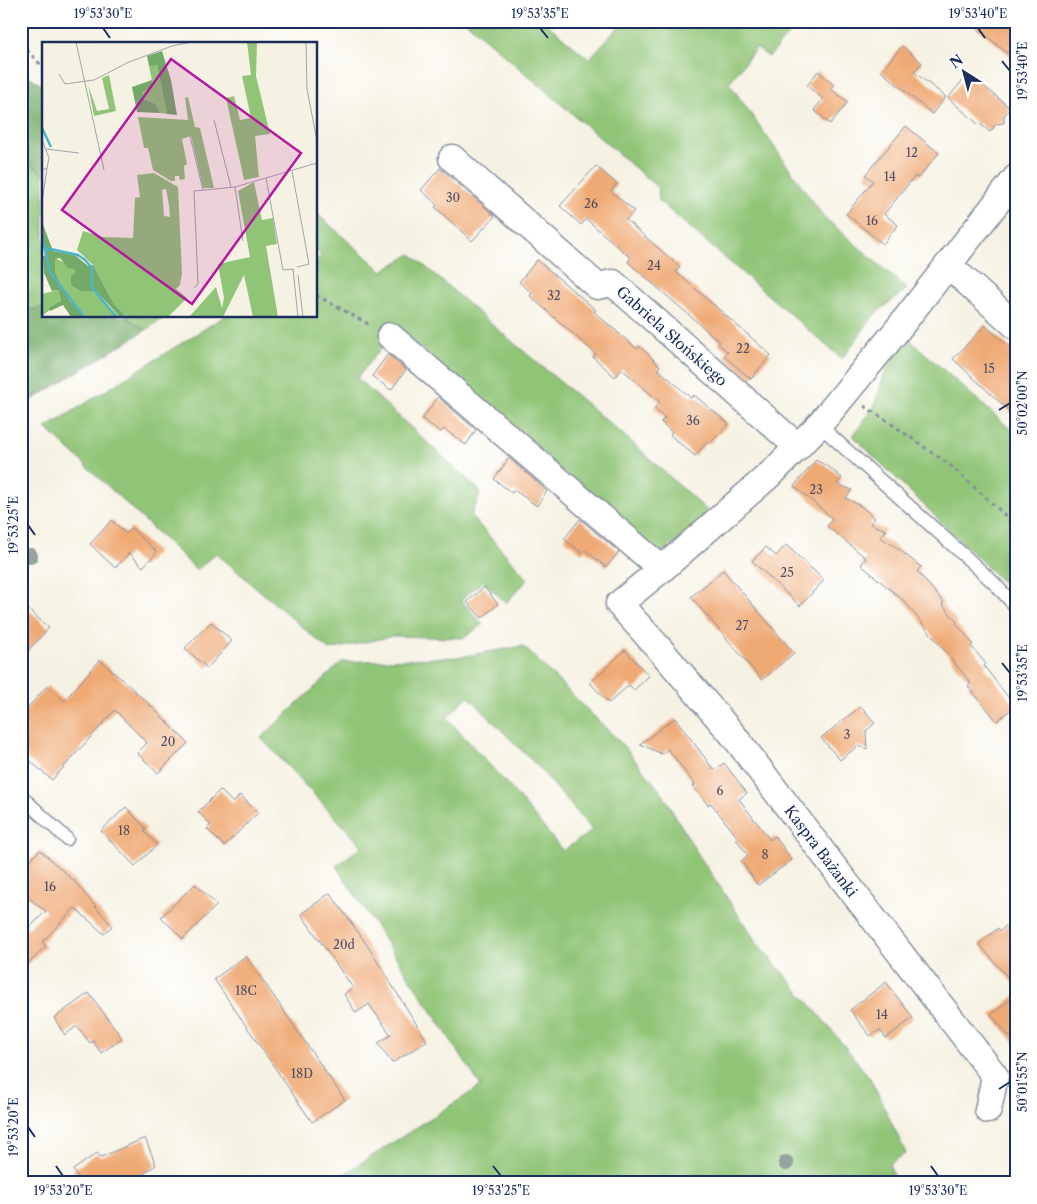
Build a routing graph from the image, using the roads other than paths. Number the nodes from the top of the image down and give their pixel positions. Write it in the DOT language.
graph roads {
  1 [pos="452,158"];
  2 [pos="1016,178"];
  3 [pos="948,265"];
  4 [pos="1016,326"];
  5 [pos="390,336"];
  6 [pos="819,425"];
  7 [pos="798,447"];
  8 [pos="662,569"];
  9 [pos="1016,607"];
  10 [pos="21,796"];
  11 [pos="67,839"];
  12 [pos="988,1110"];
  1 -- 7 [label="street, Gabriela Słońskiego"];
  2 -- 3 [label="street"];
  3 -- 4 [label="street"];
  3 -- 6 [label="street"];
  5 -- 8 [label="street"];
  6 -- 7 [label="street"];
  6 -- 9 [label="lane"];
  7 -- 8 [label="street"];
  8 -- 12 [label="street, Kaspra Bażanki"];
  10 -- 11 [label="lane"];
}
